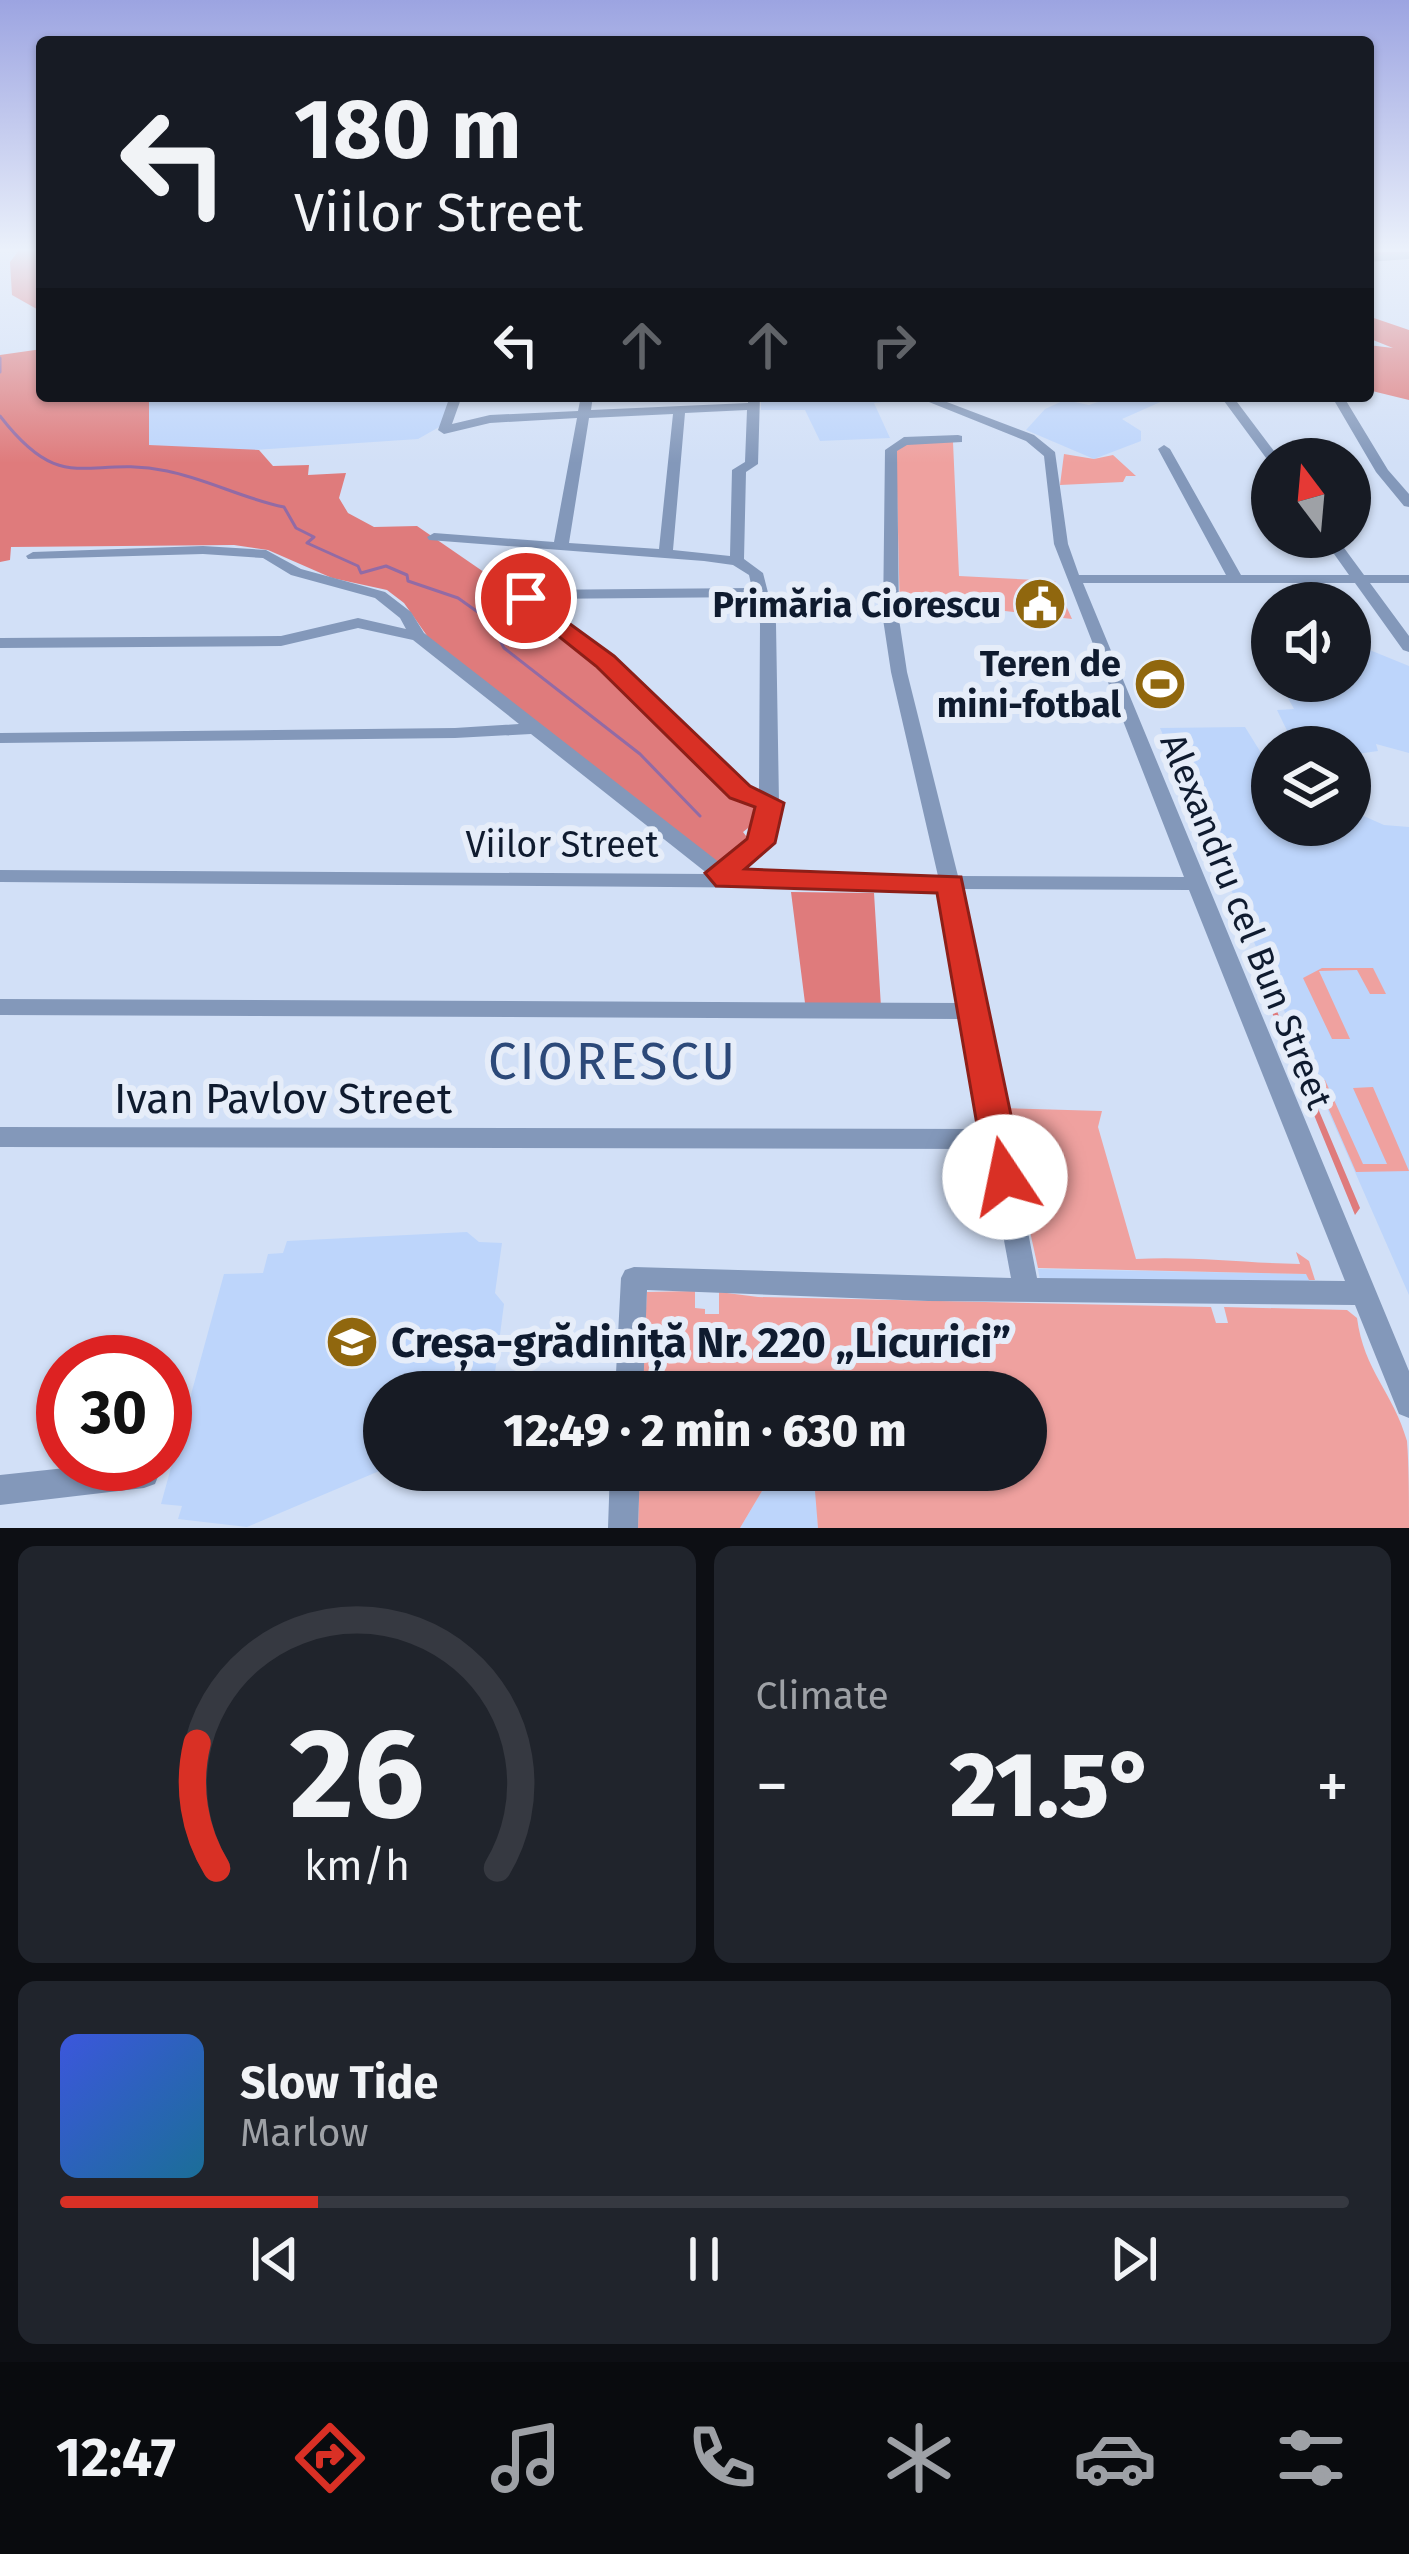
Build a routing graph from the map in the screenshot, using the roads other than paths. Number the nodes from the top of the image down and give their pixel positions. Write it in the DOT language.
graph roads {
  1 [pos="454,402"];
  2 [pos="586,402"];
  3 [pos="747,402"];
  4 [pos="754,402"];
  5 [pos="934,402"];
  6 [pos="1231,402"];
  7 [pos="1341,402"];
  8 [pos="680,412"];
  9 [pos="584,417"];
  10 [pos="1258,438"];
  11 [pos="958,440"];
  12 [pos="1164,449"];
  13 [pos="1409,503"];
  14 [pos="434,537"];
  15 [pos="561,545"];
  16 [pos="666,553"];
  17 [pos="33,556"];
  18 [pos="1344,558"];
  19 [pos="737,561"];
  20 [pos="1073,579"];
  21 [pos="1236,579"];
  22 [pos="1359,579"];
  23 [pos="1409,579"];
  24 [pos="762,592"];
  25 [pos="418,636"];
  26 [pos="0,643"];
  27 [pos="1409,646"];
  28 [pos="536,728"];
  29 [pos="0,738"];
  30 [pos="770,803"];
  31 [pos="0,876"];
  32 [pos="724,876"];
  33 [pos="950,884"];
  34 [pos="1195,884"];
  35 [pos="0,1007"];
  36 [pos="973,1011"];
  37 [pos="0,1137"];
  38 [pos="998,1139"];
  39 [pos="1026,1290"];
  40 [pos="1364,1293"];
  41 [pos="630,1371"];
  42 [pos="1409,1405"];
  43 [pos="36,1486"];
  44 [pos="0,1490"];
  45 [pos="624,1491"];
  46 [pos="623,1528"];
  1 -- 9 [label="street"];
  2 -- 9 [label="street"];
  3 -- 8 [label="street"];
  4 -- 19 [label="street"];
  5 -- 20 [label="street, Alexandru cel Bun Street"];
  6 -- 10 [label="street"];
  7 -- 13 [label="street"];
  8 -- 9 [label="street"];
  8 -- 16 [label="street"];
  9 -- 15 [label="street"];
  11 -- 33 [label="street"];
  12 -- 21 [label="street"];
  14 -- 15 [label="street"];
  15 -- 16 [label="street"];
  16 -- 19 [label="street"];
  17 -- 25 [label="street"];
  18 -- 22 [label="street"];
  19 -- 24 [label="street"];
  20 -- 21 [label="street"];
  20 -- 34 [label="street, Alexandru cel Bun Street"];
  21 -- 22 [label="street"];
  22 -- 23 [label="street"];
  22 -- 27 [label="street"];
  24 -- 30 [label="street"];
  24 -- 30 [label="street"];
  25 -- 26 [label="street"];
  25 -- 28 [label="street"];
  28 -- 29 [label="street"];
  28 -- 32 [label="street"];
  30 -- 32 [label="street"];
  31 -- 32 [label="street, Viilor Street"];
  32 -- 33 [label="street, Viilor Street"];
  33 -- 34 [label="street, Viilor Street"];
  33 -- 36 [label="street"];
  34 -- 40 [label="street, Alexandru cel Bun Street"];
  35 -- 36 [label="street"];
  36 -- 38 [label="street"];
  37 -- 38 [label="street, Ivan Pavlov Street"];
  38 -- 39 [label="street"];
  39 -- 40 [label="street"];
  39 -- 41 [label="street"];
  40 -- 42 [label="street, Alexandru cel Bun Street"];
  43 -- 44 [label="street"];
  45 -- 46 [label="street"];
}
